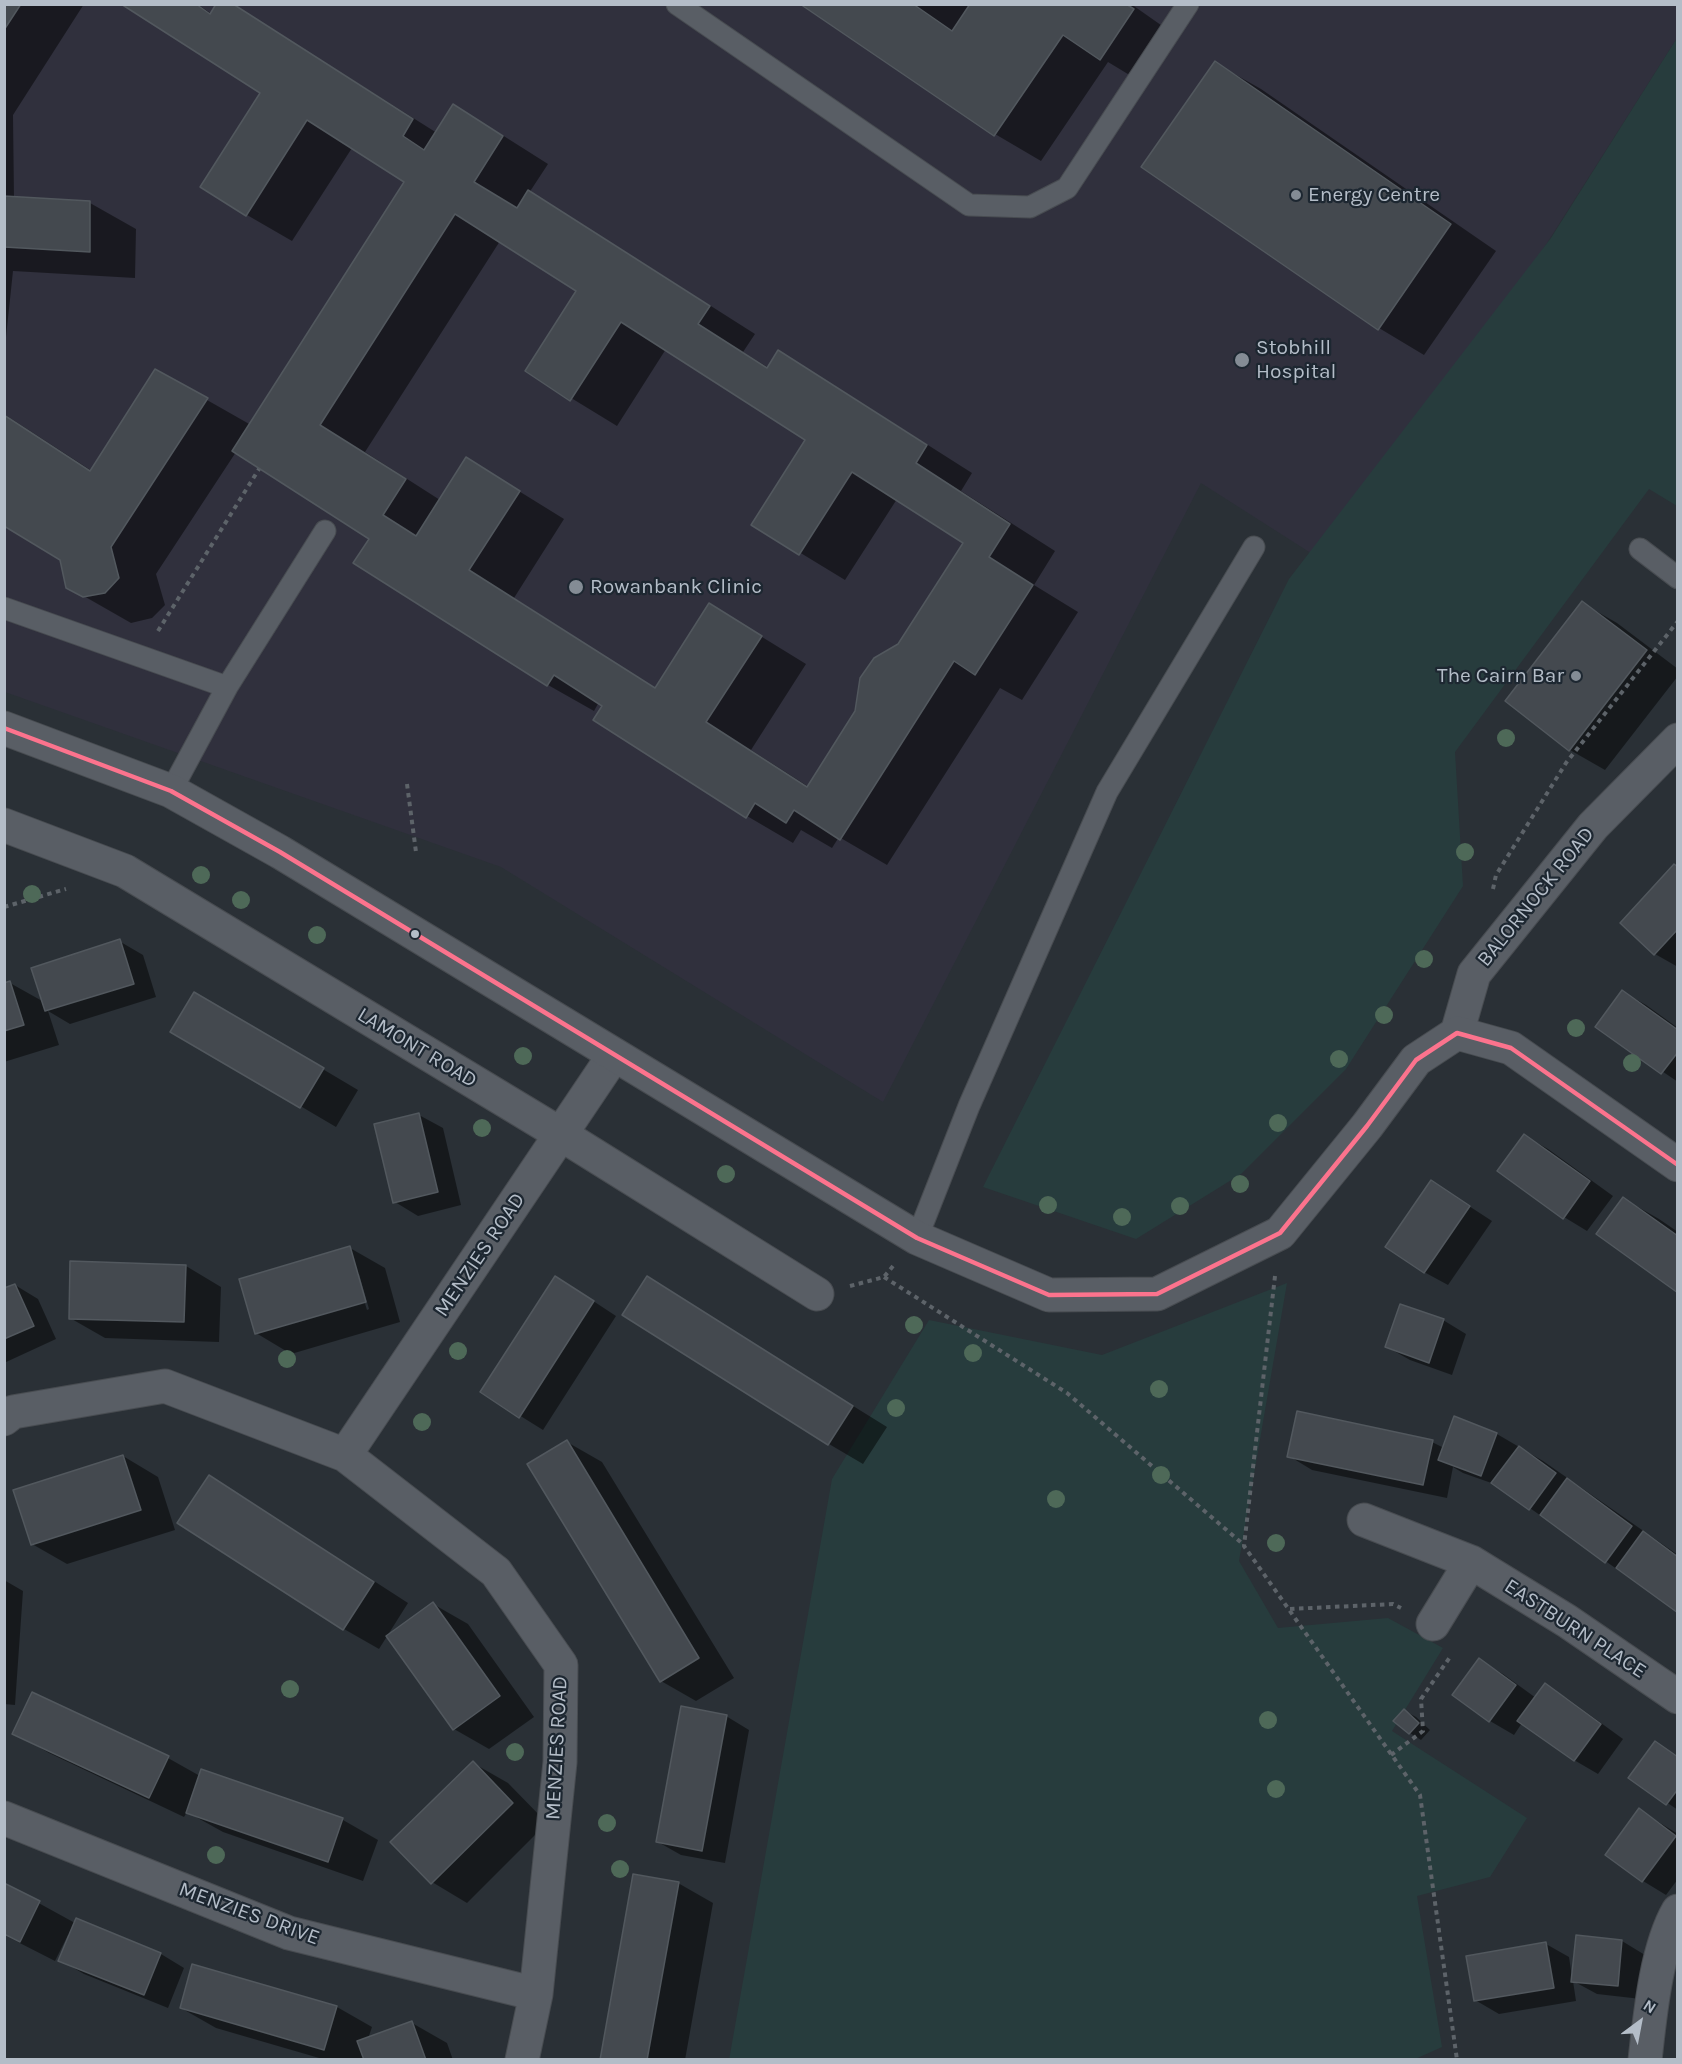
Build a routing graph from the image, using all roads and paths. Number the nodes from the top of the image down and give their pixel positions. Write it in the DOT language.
graph roads {
  1 [pos="677,4"];
  2 [pos="1180,7"];
  3 [pos="259,468"];
  4 [pos="326,531"];
  5 [pos="1254,547"];
  6 [pos="1640,549"];
  7 [pos="1677,578"];
  8 [pos="4,608"];
  9 [pos="1677,621"];
  10 [pos="142,657"];
  11 [pos="227,687"];
  12 [pos="4,728"];
  13 [pos="1677,740"];
  14 [pos="407,784"];
  15 [pos="171,791"];
  16 [pos="4,825"];
  17 [pos="416,852"];
  18 [pos="1491,897"];
  19 [pos="1457,1033"];
  20 [pos="614,1055"];
  21 [pos="562,1135"];
  22 [pos="1677,1165"];
  23 [pos="1280,1233"];
  24 [pos="917,1238"];
  25 [pos="884,1277"];
  26 [pos="817,1294"];
  27 [pos="4,1419"];
  28 [pos="345,1455"];
  29 [pos="1364,1520"];
  30 [pos="1244,1546"];
  31 [pos="1471,1562"];
  32 [pos="1289,1609"];
  33 [pos="1433,1623"];
  34 [pos="1677,1697"];
  35 [pos="1391,1755"];
  36 [pos="4,1818"];
  37 [pos="1677,1911"];
  38 [pos="536,1994"];
  39 [pos="522,2060"];
  40 [pos="1457,2060"];
  41 [pos="1645,2060"];
  1 -- 2 [label="lane"];
  3 -- 10 [label="path"];
  4 -- 11 [label="lane"];
  5 -- 24 [label="lane"];
  6 -- 7 [label="lane"];
  8 -- 10 [label="lane"];
  9 -- 18 [label="path"];
  10 -- 11 [label="lane"];
  11 -- 15 [label="lane"];
  12 -- 15 [label="street"];
  13 -- 19 [label="street, BALORNOCK ROAD"];
  14 -- 17 [label="path"];
  15 -- 20 [label="street"];
  16 -- 21 [label="street, LAMONT ROAD"];
  19 -- 22 [label="street"];
  19 -- 23 [label="street"];
  20 -- 21 [label="street, MENZIES ROAD"];
  20 -- 24 [label="street"];
  21 -- 26 [label="street, LAMONT ROAD"];
  21 -- 28 [label="street, MENZIES ROAD"];
  23 -- 24 [label="street"];
  23 -- 30 [label="path"];
  24 -- 25 [label="path"];
  25 -- 26 [label="path"];
  25 -- 30 [label="path"];
  27 -- 28 [label="street, MENZIES ROAD"];
  28 -- 38 [label="street, MENZIES ROAD"];
  29 -- 31 [label="street, EASTBURN PLACE"];
  30 -- 32 [label="path"];
  31 -- 33 [label="street"];
  31 -- 34 [label="street, EASTBURN PLACE"];
  32 -- 33 [label="path"];
  32 -- 35 [label="path"];
  33 -- 35 [label="path"];
  35 -- 40 [label="path"];
  36 -- 38 [label="street, MENZIES DRIVE"];
  37 -- 41 [label="street"];
  38 -- 39 [label="street, MENZIES ROAD"];
}
